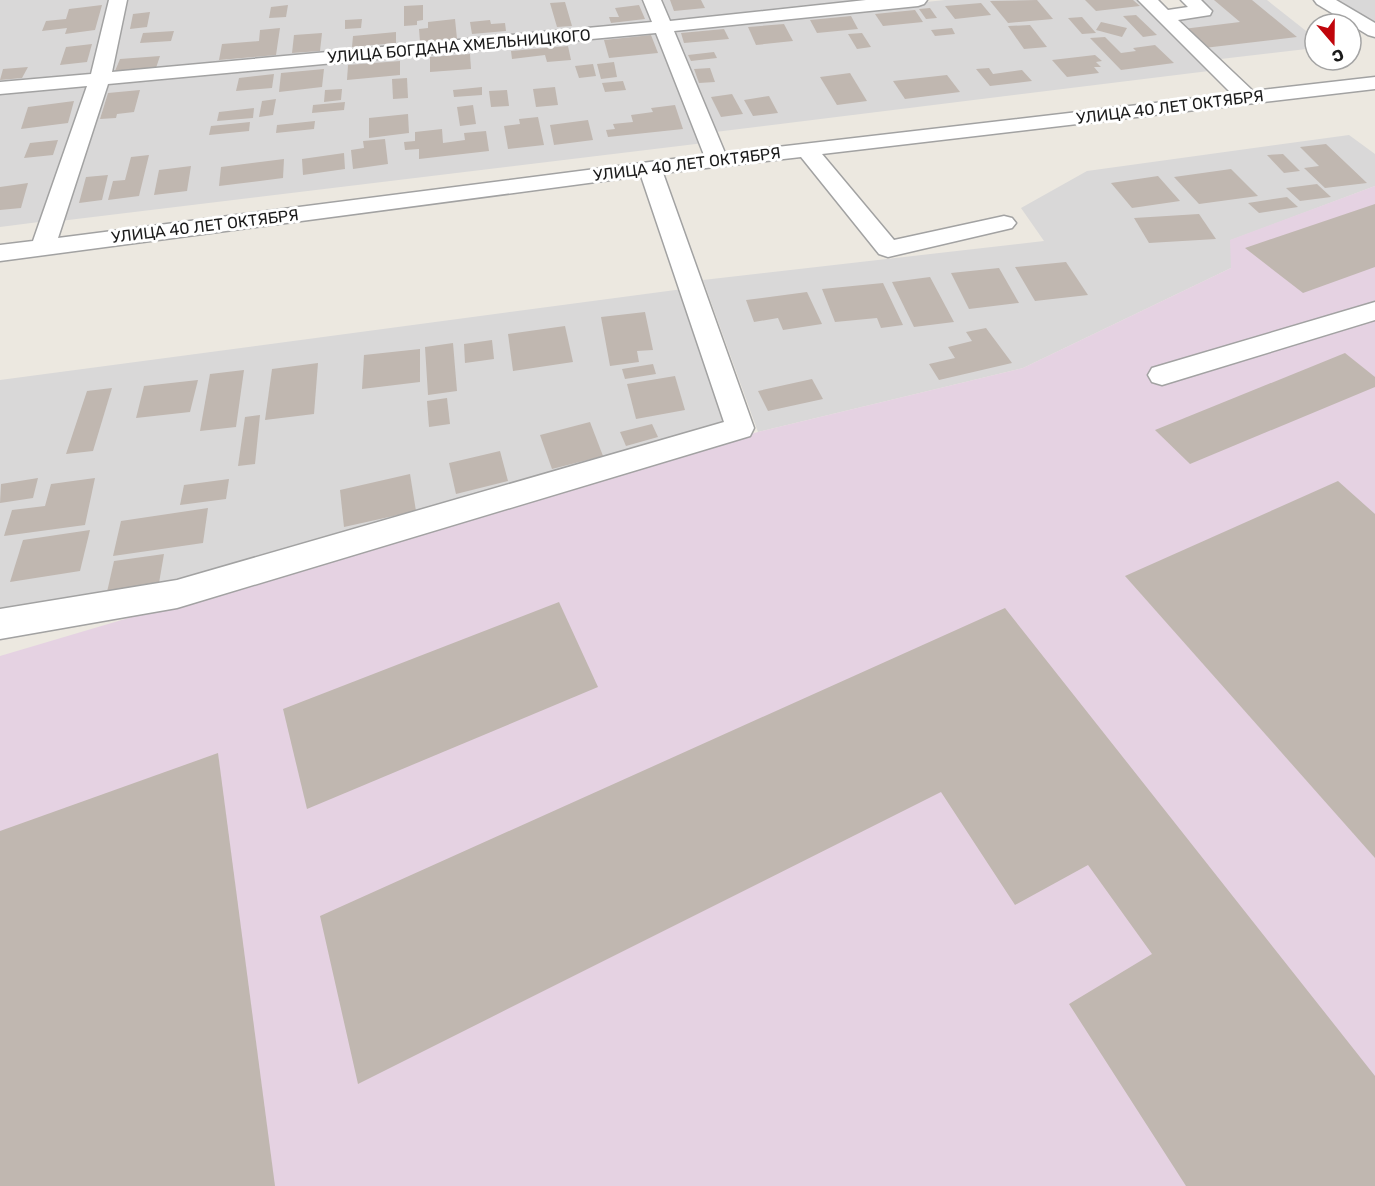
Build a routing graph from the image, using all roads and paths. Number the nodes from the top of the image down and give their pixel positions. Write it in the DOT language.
graph roads {
  1 [pos="118,0"];
  2 [pos="652,0"];
  3 [pos="918,0"];
  4 [pos="1147,0"];
  5 [pos="1190,0"];
  6 [pos="1323,0"];
  7 [pos="1164,16"];
  8 [pos="663,27"];
  9 [pos="1375,32"];
  10 [pos="100,79"];
  11 [pos="1375,83"];
  12 [pos="0,88"];
  13 [pos="1248,98"];
  14 [pos="807,150"];
  15 [pos="717,160"];
  16 [pos="650,168"];
  17 [pos="1005,223"];
  18 [pos="44,247"];
  19 [pos="0,253"];
  20 [pos="1375,311"];
  21 [pos="1162,375"];
  22 [pos="0,624"];
  1 -- 10 [label="street"];
  2 -- 8 [label="street"];
  3 -- 8 [label="street, УЛИЦА БОГДАНА ХМЕЛЬНИЦКОГО"];
  4 -- 7 [label="street"];
  5 -- 7 [label="street"];
  6 -- 9 [label="street"];
  7 -- 13 [label="street"];
  8 -- 10 [label="street, УЛИЦА БОГДАНА ХМЕЛЬНИЦКОГО"];
  8 -- 15 [label="street"];
  10 -- 12 [label="street, УЛИЦА БОГДАНА ХМЕЛЬНИЦКОГО"];
  10 -- 18 [label="street"];
  11 -- 13 [label="street, УЛИЦА 40 ЛЕТ ОКТЯБРЯ"];
  13 -- 14 [label="street, УЛИЦА 40 ЛЕТ ОКТЯБРЯ"];
  14 -- 15 [label="street, УЛИЦА 40 ЛЕТ ОКТЯБРЯ"];
  14 -- 17 [label="street"];
  15 -- 16 [label="street, УЛИЦА 40 ЛЕТ ОКТЯБРЯ"];
  16 -- 18 [label="street, УЛИЦА 40 ЛЕТ ОКТЯБРЯ"];
  16 -- 22 [label="street"];
  18 -- 19 [label="street, УЛИЦА 40 ЛЕТ ОКТЯБРЯ"];
  20 -- 21 [label="street"];
}
